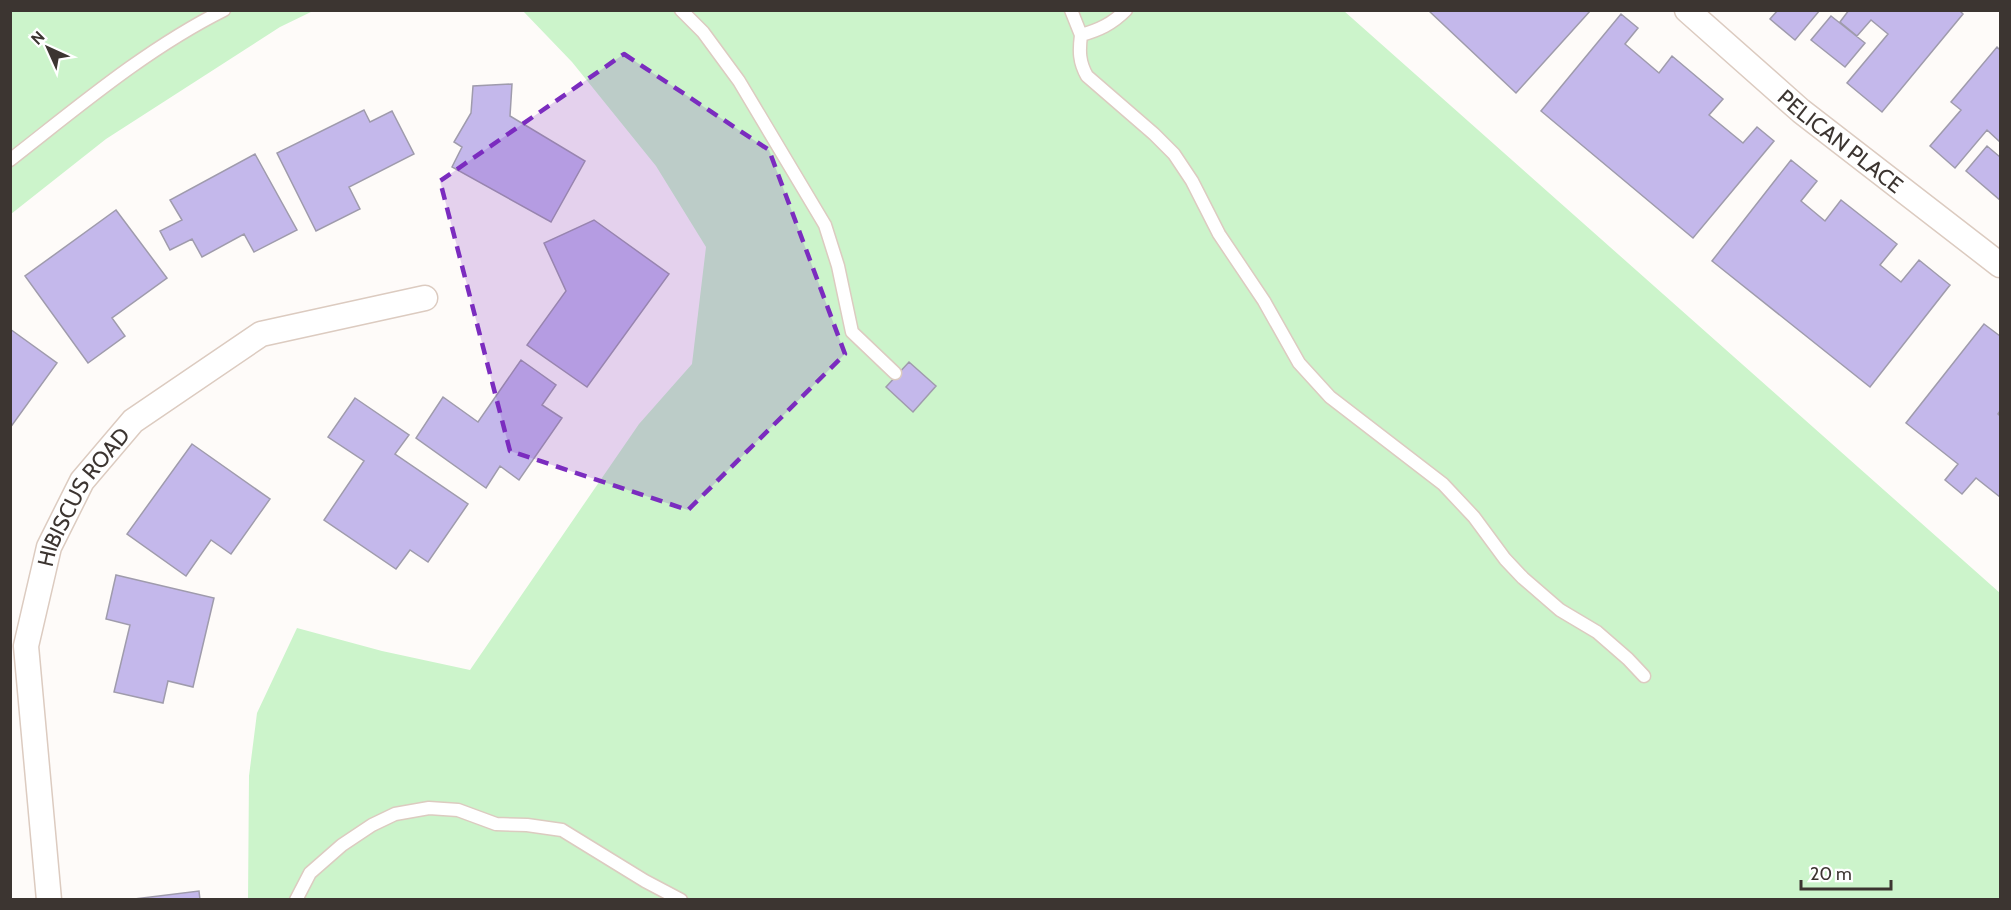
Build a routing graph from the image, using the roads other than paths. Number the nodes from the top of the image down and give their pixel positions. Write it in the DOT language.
graph roads {
  1 [pos="224,10"];
  2 [pos="681,10"];
  3 [pos="1071,10"];
  4 [pos="1126,10"];
  5 [pos="1687,10"];
  6 [pos="1081,35"];
  7 [pos="10,160"];
  8 [pos="2001,265"];
  9 [pos="425,298"];
  10 [pos="895,373"];
  11 [pos="1644,676"];
  12 [pos="49,900"];
  13 [pos="296,900"];
  14 [pos="681,900"];
  1 -- 7 [label="lane"];
  2 -- 10 [label="lane"];
  3 -- 6 [label="lane"];
  4 -- 6 [label="lane"];
  5 -- 8 [label="street, PELICAN PLACE"];
  6 -- 11 [label="lane"];
  9 -- 12 [label="street, HIBISCUS ROAD"];
  13 -- 14 [label="lane"];
}
